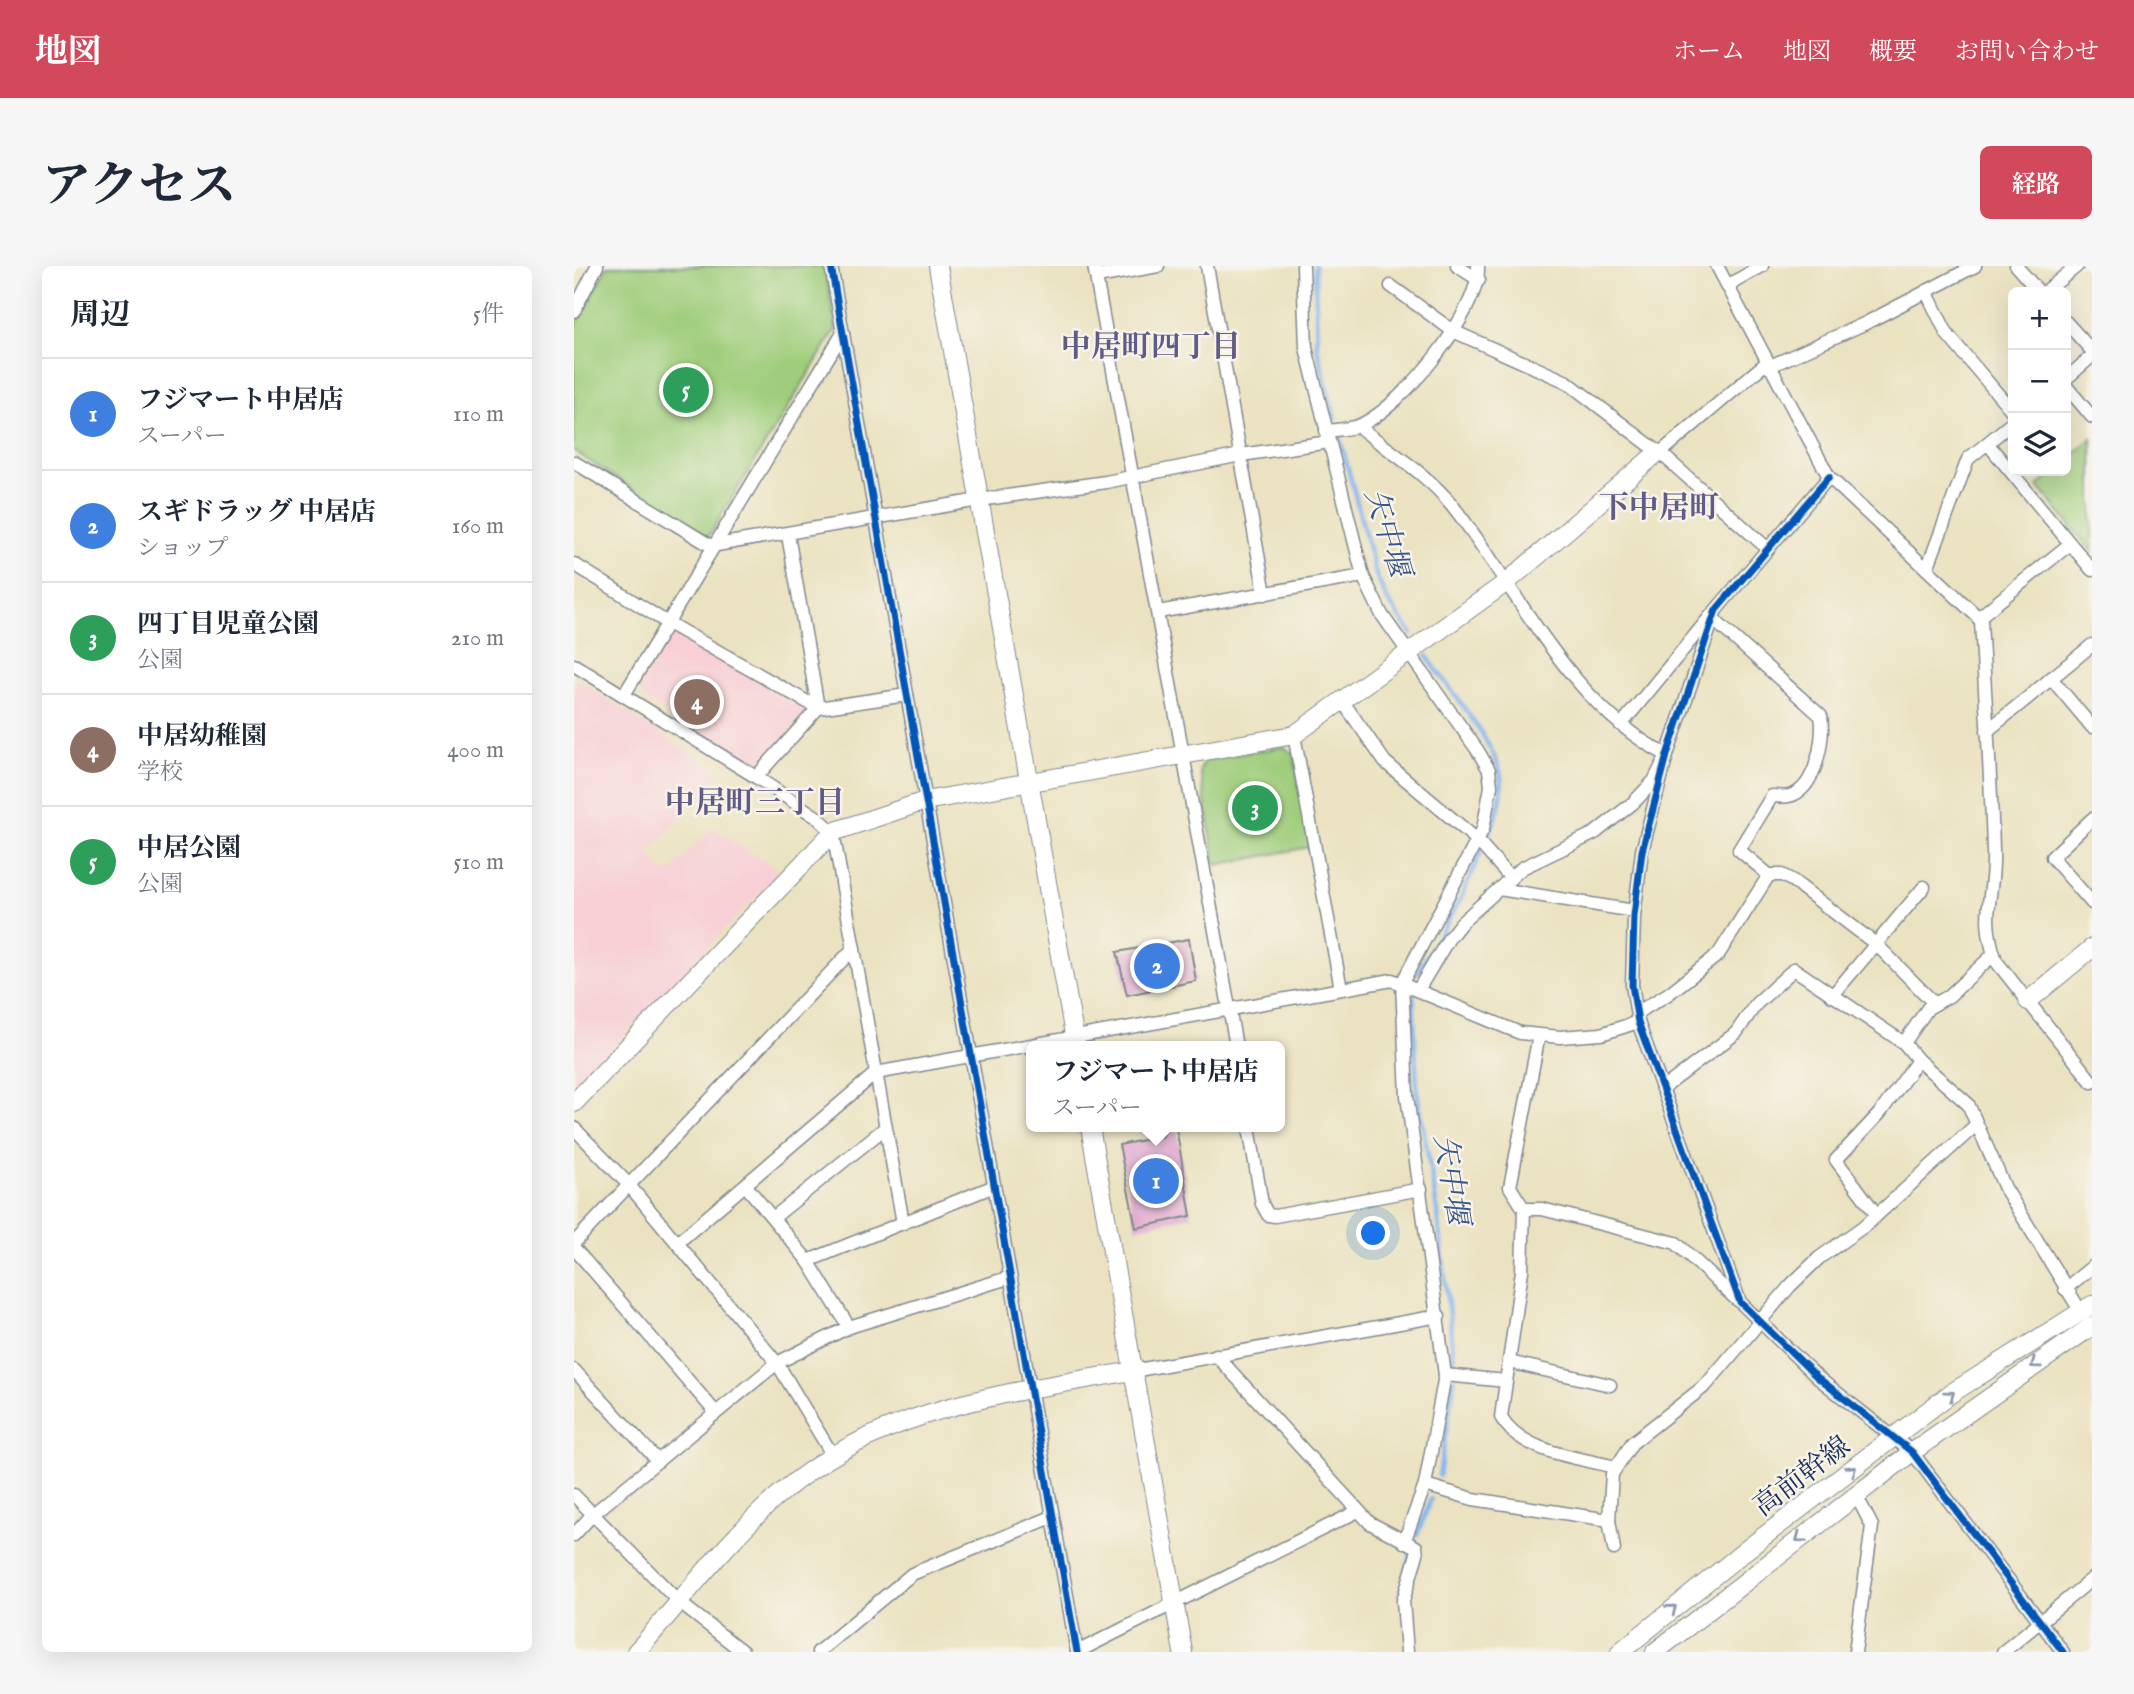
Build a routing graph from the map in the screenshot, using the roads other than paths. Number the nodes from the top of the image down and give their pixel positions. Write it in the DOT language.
graph roads {
  1 [pos="597,266"];
  2 [pos="831,266"];
  3 [pos="938,266"];
  4 [pos="1158,266"];
  5 [pos="1207,266"];
  6 [pos="1303,266"];
  7 [pos="1457,266"];
  8 [pos="1478,266"];
  9 [pos="1717,266"];
  10 [pos="1762,266"];
  11 [pos="1975,266"];
  12 [pos="2016,266"];
  13 [pos="2077,266"];
  14 [pos="1096,272"];
  15 [pos="1479,280"];
  16 [pos="1391,286"];
  17 [pos="1727,286"];
  18 [pos="2035,287"];
  19 [pos="2051,287"];
  20 [pos="1926,291"];
  21 [pos="574,311"];
  22 [pos="2071,328"];
  23 [pos="1453,331"];
  24 [pos="843,333"];
  25 [pos="2092,353"];
  26 [pos="1767,365"];
  27 [pos="2071,374"];
  28 [pos="2071,392"];
  29 [pos="2008,406"];
  30 [pos="2092,417"];
  31 [pos="1359,426"];
  32 [pos="2008,426"];
  33 [pos="1328,437"];
  34 [pos="1987,444"];
  35 [pos="1658,453"];
  36 [pos="1241,455"];
  37 [pos="574,462"];
  38 [pos="1134,477"];
  39 [pos="1829,477"];
  40 [pos="979,500"];
  41 [pos="877,519"];
  42 [pos="788,535"];
  43 [pos="2070,544"];
  44 [pos="711,546"];
  45 [pos="1768,550"];
  46 [pos="574,564"];
  47 [pos="1927,569"];
  48 [pos="2092,570"];
  49 [pos="1363,576"];
  50 [pos="1507,582"];
  51 [pos="1265,594"];
  52 [pos="1158,612"];
  53 [pos="1715,614"];
  54 [pos="1978,618"];
  55 [pos="666,622"];
  56 [pos="2092,645"];
  57 [pos="1409,653"];
  58 [pos="574,665"];
  59 [pos="2052,678"];
  60 [pos="624,695"];
  61 [pos="907,695"];
  62 [pos="1343,702"];
  63 [pos="818,708"];
  64 [pos="1621,724"];
  65 [pos="2092,727"];
  66 [pos="1987,731"];
  67 [pos="1294,735"];
  68 [pos="1667,755"];
  69 [pos="1184,756"];
  70 [pos="756,777"];
  71 [pos="1030,780"];
  72 [pos="925,801"];
  73 [pos="2092,818"];
  74 [pos="832,832"];
  75 [pos="1476,839"];
  76 [pos="1769,875"];
  77 [pos="1511,878"];
  78 [pos="1924,887"];
  79 [pos="1499,889"];
  80 [pos="2092,903"];
  81 [pos="1634,911"];
  82 [pos="1877,945"];
  83 [pos="854,948"];
  84 [pos="2092,948"];
  85 [pos="1994,954"];
  86 [pos="1402,983"];
  87 [pos="1340,989"];
  88 [pos="1418,990"];
  89 [pos="1832,996"];
  90 [pos="2028,1001"];
  91 [pos="1935,1004"];
  92 [pos="1230,1009"];
  93 [pos="1638,1017"];
  94 [pos="1539,1035"];
  95 [pos="1076,1041"];
  96 [pos="1081,1041"];
  97 [pos="1235,1041"];
  98 [pos="1904,1043"];
  99 [pos="1026,1049"];
  100 [pos="970,1057"];
  101 [pos="1918,1060"];
  102 [pos="876,1073"];
  103 [pos="2092,1082"];
  104 [pos="1662,1088"];
  105 [pos="574,1103"];
  106 [pos="1976,1125"];
  107 [pos="574,1128"];
  108 [pos="885,1128"];
  109 [pos="1091,1132"];
  110 [pos="1250,1132"];
  111 [pos="628,1184"];
  112 [pos="746,1186"];
  113 [pos="992,1187"];
  114 [pos="1421,1189"];
  115 [pos="1524,1209"];
  116 [pos="1877,1214"];
  117 [pos="773,1218"];
  118 [pos="903,1223"];
  119 [pos="677,1243"];
  120 [pos="574,1245"];
  121 [pos="808,1261"];
  122 [pos="2092,1267"];
  123 [pos="1008,1278"];
  124 [pos="2065,1289"];
  125 [pos="1740,1303"];
  126 [pos="2088,1314"];
  127 [pos="1439,1316"];
  128 [pos="1759,1322"];
  129 [pos="849,1327"];
  130 [pos="1216,1355"];
  131 [pos="1509,1362"];
  132 [pos="777,1363"];
  133 [pos="574,1370"];
  134 [pos="1132,1371"];
  135 [pos="1444,1375"];
  136 [pos="1506,1381"];
  137 [pos="1610,1385"];
  138 [pos="1029,1390"];
  139 [pos="716,1413"];
  140 [pos="1896,1437"];
  141 [pos="1912,1452"];
  142 [pos="833,1456"];
  143 [pos="658,1461"];
  144 [pos="1615,1467"];
  145 [pos="1425,1485"];
  146 [pos="574,1495"];
  147 [pos="1856,1495"];
  148 [pos="1358,1511"];
  149 [pos="593,1514"];
  150 [pos="1052,1517"];
  151 [pos="1609,1520"];
  152 [pos="574,1535"];
  153 [pos="1404,1542"];
  154 [pos="1614,1549"];
  155 [pos="2092,1579"];
  156 [pos="680,1603"];
  157 [pos="1174,1603"];
  158 [pos="2041,1622"];
  159 [pos="636,1652"];
  160 [pos="743,1652"];
  161 [pos="818,1652"];
  162 [pos="1077,1652"];
  163 [pos="1183,1652"];
  164 [pos="1408,1652"];
  165 [pos="1620,1652"];
  166 [pos="1655,1652"];
  167 [pos="1855,1652"];
  168 [pos="2003,1652"];
  169 [pos="2063,1652"];
  1 -- 21 [label="street"];
  2 -- 24 [label="street"];
  3 -- 40 [label="street"];
  4 -- 14 [label="street"];
  5 -- 36 [label="street"];
  6 -- 33 [label="street"];
  7 -- 15 [label="street"];
  8 -- 15 [label="street"];
  9 -- 17 [label="street"];
  10 -- 17 [label="street"];
  11 -- 20 [label="street"];
  12 -- 18 [label="street"];
  13 -- 19 [label="street"];
  14 -- 38 [label="street"];
  15 -- 23 [label="street"];
  16 -- 23 [label="street"];
  17 -- 26 [label="street"];
  20 -- 26 [label="street"];
  20 -- 29 [label="street"];
  22 -- 25 [label="street"];
  23 -- 31 [label="street"];
  23 -- 35 [label="street"];
  24 -- 41 [label="street"];
  24 -- 44 [label="street"];
  25 -- 27 [label="street"];
  26 -- 35 [label="street"];
  26 -- 39 [label="street"];
  28 -- 30 [label="street"];
  31 -- 33 [label="street"];
  31 -- 50 [label="street"];
  32 -- 34 [label="street"];
  33 -- 36 [label="street"];
  33 -- 49 [label="street"];
  34 -- 43 [label="street"];
  34 -- 47 [label="street"];
  35 -- 45 [label="street"];
  35 -- 50 [label="street"];
  36 -- 38 [label="street"];
  36 -- 51 [label="street"];
  37 -- 44 [label="street"];
  38 -- 40 [label="street"];
  38 -- 52 [label="street"];
  39 -- 45 [label="street"];
  39 -- 47 [label="street"];
  40 -- 41 [label="street"];
  40 -- 71 [label="street"];
  41 -- 42 [label="street"];
  41 -- 61 [label="street"];
  42 -- 44 [label="street"];
  42 -- 63 [label="street"];
  43 -- 48 [label="street"];
  43 -- 54 [label="street"];
  44 -- 55 [label="street"];
  45 -- 53 [label="street"];
  46 -- 55 [label="street"];
  47 -- 54 [label="street"];
  49 -- 51 [label="street"];
  49 -- 57 [label="street"];
  50 -- 57 [label="street"];
  50 -- 64 [label="street"];
  51 -- 52 [label="street"];
  52 -- 69 [label="street"];
  53 -- 64 [label="street"];
  53 -- 68 [label="street"];
  53 -- 76 [label="street"];
  54 -- 66 [label="street"];
  55 -- 60 [label="street"];
  55 -- 63 [label="street"];
  56 -- 59 [label="street"];
  57 -- 62 [label="street"];
  57 -- 75 [label="street"];
  58 -- 60 [label="street"];
  59 -- 65 [label="street"];
  59 -- 66 [label="street"];
  60 -- 70 [label="street"];
  61 -- 63 [label="street"];
  61 -- 72 [label="street"];
  62 -- 67 [label="street"];
  62 -- 75 [label="street"];
  63 -- 70 [label="street"];
  64 -- 68 [label="street"];
  66 -- 85 [label="street"];
  67 -- 69 [label="street"];
  67 -- 87 [label="street"];
  68 -- 77 [label="street"];
  68 -- 81 [label="street"];
  69 -- 71 [label="street"];
  69 -- 92 [label="street"];
  70 -- 74 [label="street"];
  71 -- 72 [label="street"];
  71 -- 95 [label="street"];
  72 -- 74 [label="street"];
  72 -- 100 [label="street"];
  73 -- 80 [label="street"];
  74 -- 83 [label="street"];
  74 -- 105 [label="street"];
  75 -- 77 [label="street"];
  75 -- 86 [label="street"];
  76 -- 82 [label="street"];
  76 -- 93 [label="street"];
  77 -- 79 [label="street"];
  78 -- 82 [label="street"];
  79 -- 81 [label="street"];
  79 -- 88 [label="street"];
  81 -- 93 [label="street"];
  82 -- 89 [label="street"];
  82 -- 91 [label="street"];
  83 -- 102 [label="street"];
  83 -- 111 [label="street"];
  84 -- 90 [label="street"];
  85 -- 90 [label="street"];
  85 -- 91 [label="street"];
  86 -- 87 [label="street"];
  86 -- 88 [label="street"];
  86 -- 114 [label="street"];
  87 -- 92 [label="street"];
  88 -- 94 [label="street"];
  89 -- 98 [label="street"];
  89 -- 104 [label="street"];
  90 -- 103 [label="street"];
  91 -- 98 [label="street"];
  92 -- 96 [label="street"];
  92 -- 97 [label="street"];
  93 -- 94 [label="street"];
  93 -- 104 [label="street"];
  94 -- 115 [label="street"];
  98 -- 101 [label="street"];
  99 -- 100 [label="street"];
  100 -- 102 [label="street"];
  100 -- 113 [label="street"];
  101 -- 106 [label="street"];
  101 -- 116 [label="street"];
  102 -- 108 [label="street"];
  102 -- 112 [label="street"];
  104 -- 125 [label="street"];
  106 -- 116 [label="street"];
  106 -- 124 [label="street"];
  107 -- 111 [label="street"];
  108 -- 117 [label="street"];
  108 -- 118 [label="street"];
  109 -- 134 [label="street"];
  110 -- 114 [label="street"];
  111 -- 119 [label="street"];
  111 -- 120 [label="street"];
  112 -- 117 [label="street"];
  112 -- 119 [label="street"];
  113 -- 118 [label="street"];
  113 -- 123 [label="street"];
  114 -- 127 [label="street"];
  115 -- 125 [label="street"];
  115 -- 131 [label="street"];
  116 -- 128 [label="street"];
  117 -- 121 [label="street"];
  118 -- 121 [label="street"];
  119 -- 132 [label="street"];
  120 -- 139 [label="street"];
  121 -- 129 [label="street"];
  122 -- 124 [label="street"];
  123 -- 129 [label="street"];
  123 -- 138 [label="street"];
  124 -- 126 [label="street"];
  125 -- 128 [label="street"];
  140 -- 126 [label="street, 高前幹線, one-way"];
  126 -- 141 [label="street, 高前幹線, one-way"];
  127 -- 130 [label="street"];
  127 -- 135 [label="street"];
  128 -- 140 [label="street"];
  128 -- 144 [label="street"];
  129 -- 132 [label="street"];
  130 -- 134 [label="street"];
  130 -- 148 [label="street"];
  131 -- 136 [label="street"];
  131 -- 137 [label="street"];
  132 -- 139 [label="street"];
  132 -- 142 [label="street"];
  133 -- 143 [label="street"];
  134 -- 138 [label="street"];
  134 -- 157 [label="street"];
  135 -- 136 [label="street"];
  135 -- 145 [label="street"];
  136 -- 144 [label="street"];
  138 -- 142 [label="street"];
  138 -- 150 [label="street"];
  139 -- 143 [label="street"];
  140 -- 141 [label="street"];
  165 -- 140 [label="street, 高前幹線, one-way"];
  141 -- 147 [label="street, 高前幹線"];
  141 -- 158 [label="street"];
  142 -- 156 [label="street"];
  143 -- 149 [label="street"];
  144 -- 151 [label="street"];
  145 -- 151 [label="street"];
  145 -- 153 [label="street"];
  146 -- 149 [label="street"];
  147 -- 166 [label="street, 高前幹線, one-way"];
  147 -- 167 [label="street"];
  148 -- 153 [label="street"];
  148 -- 157 [label="street"];
  149 -- 152 [label="street"];
  149 -- 156 [label="street"];
  150 -- 161 [label="street"];
  150 -- 162 [label="street"];
  151 -- 154 [label="street"];
  153 -- 164 [label="street"];
  155 -- 158 [label="street"];
  156 -- 159 [label="street"];
  156 -- 160 [label="street"];
  157 -- 162 [label="street"];
  157 -- 163 [label="street"];
  158 -- 168 [label="street"];
  158 -- 169 [label="street"];
}
